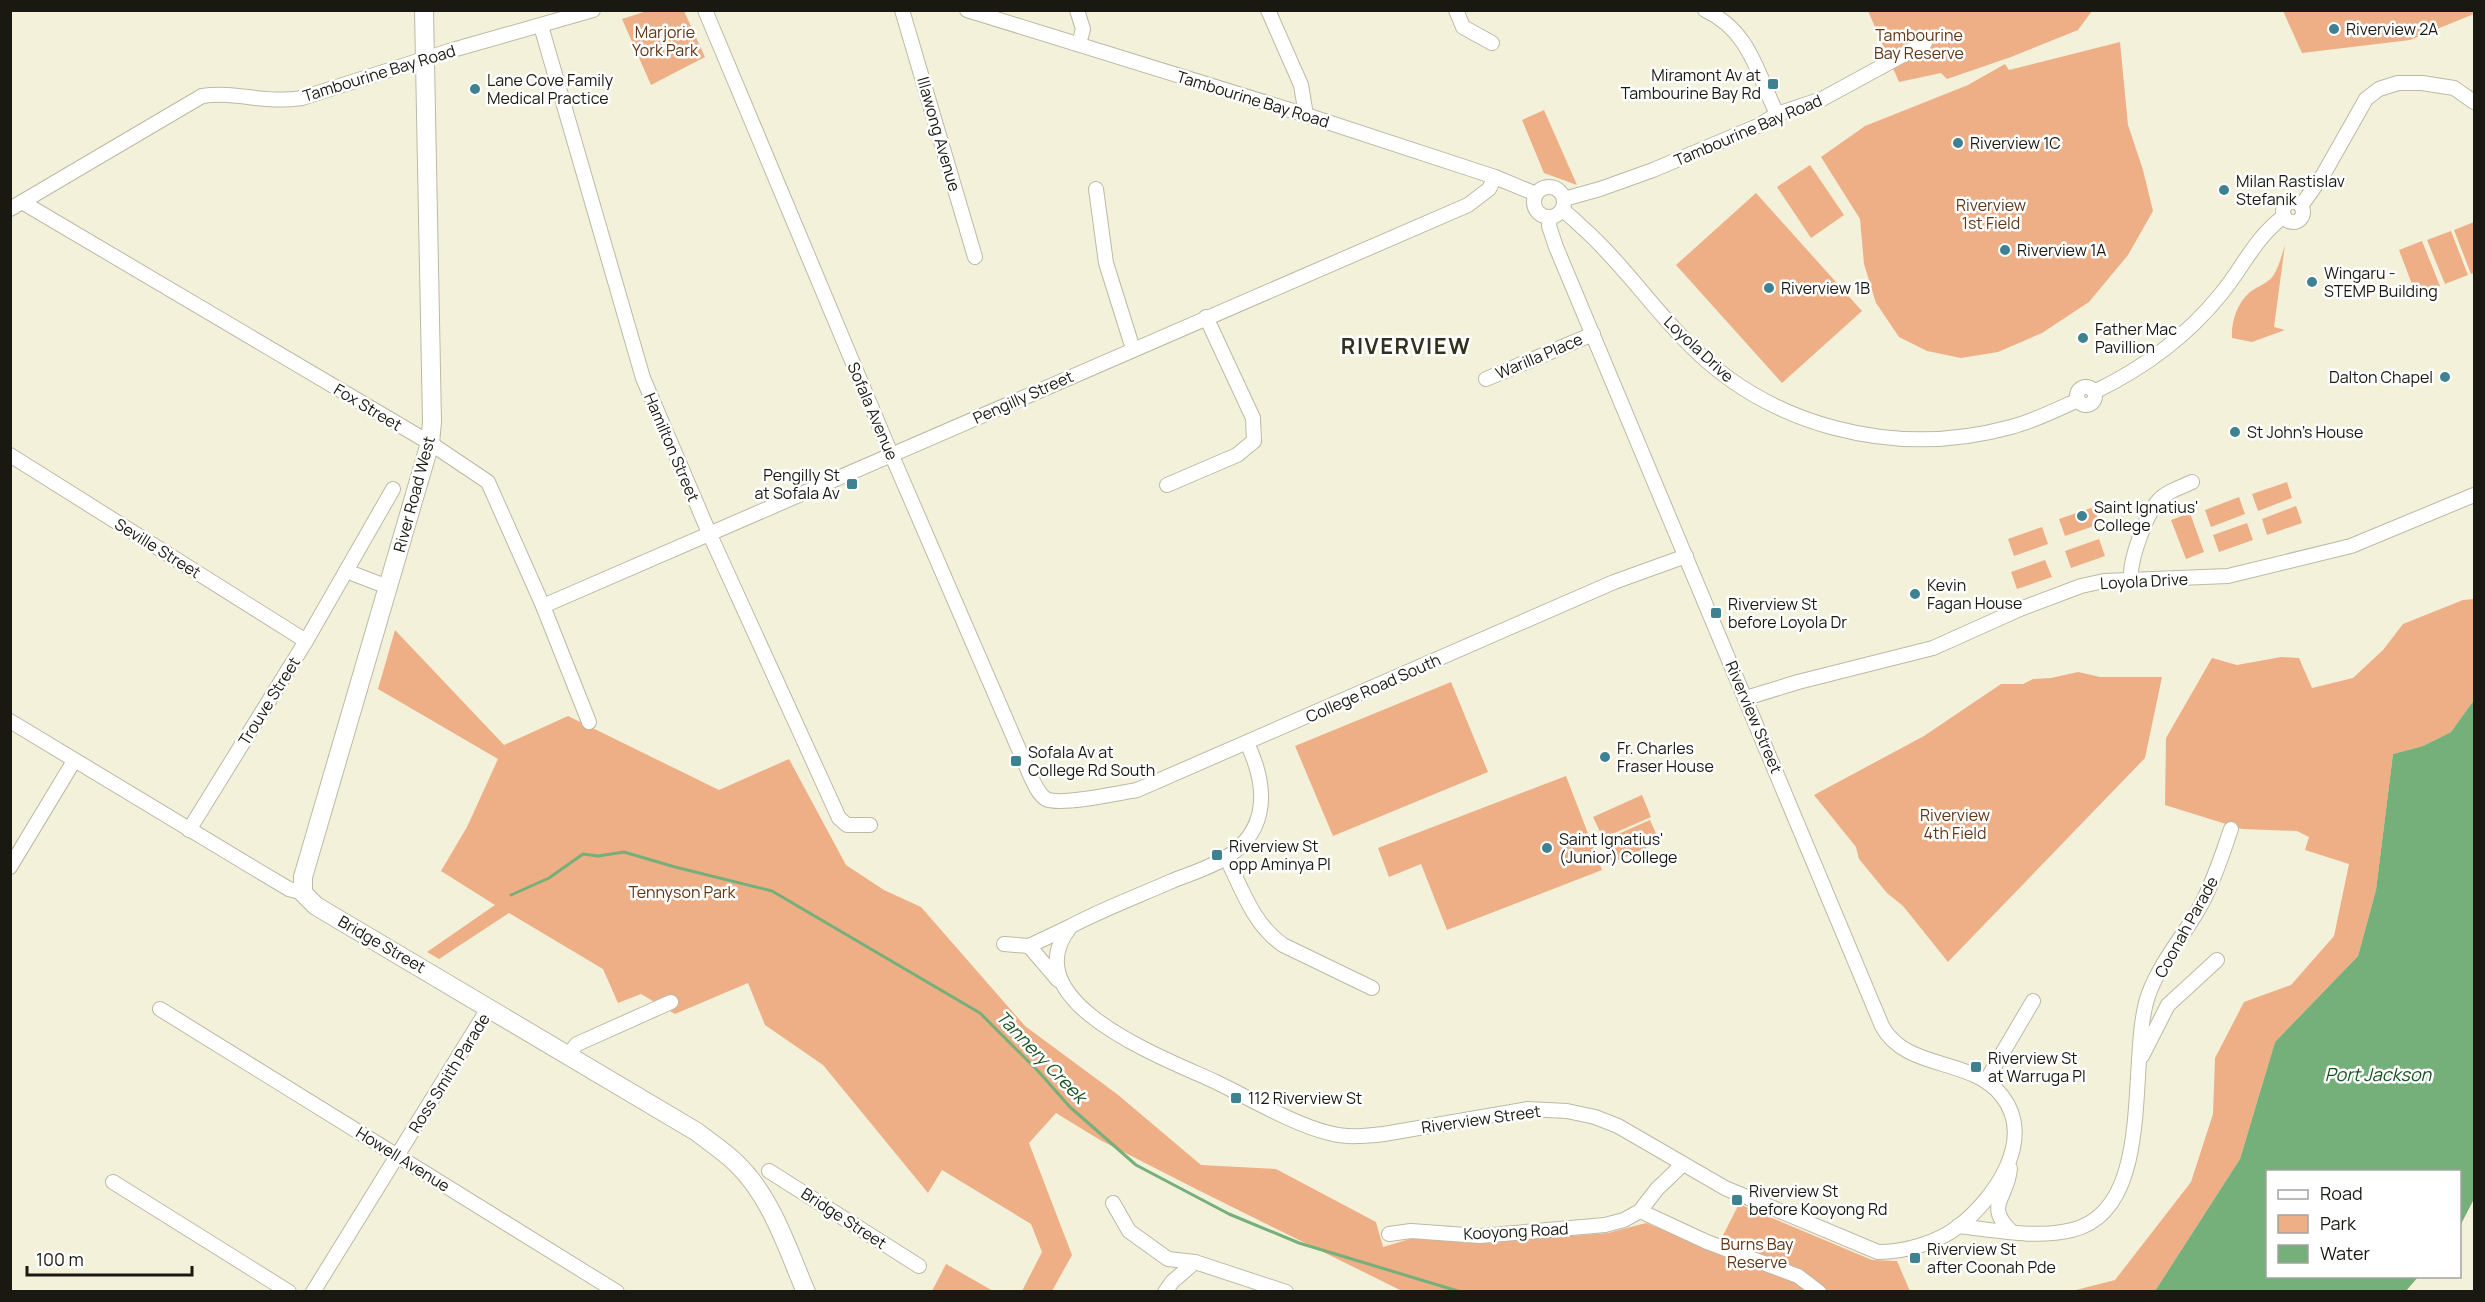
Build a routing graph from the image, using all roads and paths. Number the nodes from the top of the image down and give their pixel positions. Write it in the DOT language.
graph roads {
  1 [pos="424,10"];
  2 [pos="593,10"];
  3 [pos="705,10"];
  4 [pos="902,10"];
  5 [pos="967,10"];
  6 [pos="1077,10"];
  7 [pos="1268,10"];
  8 [pos="1456,10"];
  9 [pos="1705,10"];
  10 [pos="541,26"];
  11 [pos="1492,43"];
  12 [pos="1079,44"];
  13 [pos="1925,44"];
  14 [pos="424,60"];
  15 [pos="2475,102"];
  16 [pos="1777,114"];
  17 [pos="1306,115"];
  18 [pos="1495,177"];
  19 [pos="1096,189"];
  20 [pos="1536,194"];
  21 [pos="16,205"];
  22 [pos="1559,208"];
  23 [pos="975,257"];
  24 [pos="1206,317"];
  25 [pos="1593,334"];
  26 [pos="1133,349"];
  27 [pos="1485,379"];
  28 [pos="430,443"];
  29 [pos="10,455"];
  30 [pos="892,455"];
  31 [pos="2192,482"];
  32 [pos="1167,484"];
  33 [pos="393,489"];
  34 [pos="2475,495"];
  35 [pos="710,535"];
  36 [pos="1686,556"];
  37 [pos="346,571"];
  38 [pos="2131,580"];
  39 [pos="388,587"];
  40 [pos="543,606"];
  41 [pos="306,641"];
  42 [pos="1746,698"];
  43 [pos="10,721"];
  44 [pos="589,722"];
  45 [pos="1248,743"];
  46 [pos="74,761"];
  47 [pos="1055,801"];
  48 [pos="870,825"];
  49 [pos="2231,829"];
  50 [pos="189,830"];
  51 [pos="1226,857"];
  52 [pos="10,867"];
  53 [pos="303,893"];
  54 [pos="1071,927"];
  55 [pos="1004,944"];
  56 [pos="1029,946"];
  57 [pos="2217,960"];
  58 [pos="1063,986"];
  59 [pos="1372,988"];
  60 [pos="2033,1001"];
  61 [pos="671,1002"];
  62 [pos="489,1007"];
  63 [pos="160,1009"];
  64 [pos="568,1055"];
  65 [pos="2139,1061"];
  66 [pos="1986,1081"];
  67 [pos="397,1156"];
  68 [pos="2010,1157"];
  69 [pos="1683,1164"];
  70 [pos="770,1171"];
  71 [pos="113,1182"];
  72 [pos="1113,1203"];
  73 [pos="1640,1211"];
  74 [pos="1958,1227"];
  75 [pos="2012,1232"];
  76 [pos="1389,1234"];
  77 [pos="1195,1262"];
  78 [pos="919,1266"];
  79 [pos="290,1292"];
  80 [pos="314,1292"];
  81 [pos="618,1292"];
  82 [pos="806,1292"];
  83 [pos="1165,1292"];
  84 [pos="1286,1292"];
  85 [pos="1819,1292"];
  1 -- 14 [label="main road, River Road West"];
  2 -- 10 [label="street, Tambourine Bay Road"];
  3 -- 30 [label="street, Sofala Avenue"];
  4 -- 23 [label="street, Illawong Avenue"];
  5 -- 12 [label="street, Tambourine Bay Road"];
  6 -- 12 [label="street"];
  7 -- 17 [label="street"];
  8 -- 11 [label="street"];
  9 -- 16 [label="street"];
  10 -- 14 [label="street, Tambourine Bay Road"];
  10 -- 35 [label="street, Hamilton Street"];
  12 -- 17 [label="street, Tambourine Bay Road"];
  13 -- 16 [label="street, Tambourine Bay Road"];
  14 -- 21 [label="street, Tambourine Bay Road"];
  14 -- 28 [label="main road, River Road West"];
  15 -- 22 [label="street, Loyola Drive"];
  16 -- 22 [label="street, Tambourine Bay Road"];
  17 -- 18 [label="street, Tambourine Bay Road"];
  18 -- 20 [label="street, Tambourine Bay Road"];
  18 -- 24 [label="street, Pengilly Street"];
  19 -- 26 [label="street"];
  20 -- 22 [label="street"];
  20 -- 22 [label="street"];
  21 -- 28 [label="street, Fox Street"];
  22 -- 25 [label="street, Riverview Street"];
  24 -- 26 [label="street, Pengilly Street"];
  24 -- 32 [label="street"];
  25 -- 27 [label="street, Warilla Place"];
  25 -- 36 [label="street, Riverview Street"];
  26 -- 30 [label="street, Pengilly Street"];
  28 -- 39 [label="main road, River Road West"];
  28 -- 40 [label="street, Fox Street"];
  29 -- 41 [label="street, Seville Street"];
  30 -- 35 [label="street, Pengilly Street"];
  30 -- 47 [label="street, Sofala Avenue"];
  31 -- 38 [label="street"];
  33 -- 37 [label="street, Trouve Street"];
  34 -- 38 [label="street, Loyola Drive"];
  35 -- 40 [label="street, Pengilly Street"];
  35 -- 48 [label="street, Hamilton Street"];
  36 -- 42 [label="street, Riverview Street"];
  36 -- 45 [label="street, College Road South"];
  37 -- 39 [label="street"];
  37 -- 41 [label="street, Trouve Street"];
  38 -- 42 [label="street, Loyola Drive"];
  39 -- 53 [label="main road, River Road West"];
  40 -- 44 [label="street, Fox Street"];
  41 -- 50 [label="street, Trouve Street"];
  42 -- 66 [label="street, Riverview Street"];
  43 -- 46 [label="street, Bridge Street"];
  45 -- 47 [label="street, College Road South"];
  45 -- 51 [label="street"];
  46 -- 50 [label="street, Bridge Street"];
  46 -- 52 [label="street"];
  49 -- 65 [label="street, Coonah Parade"];
  50 -- 53 [label="street, Bridge Street"];
  51 -- 54 [label="street"];
  51 -- 59 [label="street"];
  53 -- 62 [label="main road, Bridge Street"];
  54 -- 56 [label="street"];
  54 -- 58 [label="street, Riverview Street"];
  55 -- 56 [label="street"];
  56 -- 58 [label="street, Riverview Street"];
  57 -- 65 [label="street, Coonah Parade"];
  58 -- 69 [label="street, Riverview Street"];
  60 -- 66 [label="street"];
  61 -- 64 [label="street"];
  62 -- 64 [label="main road, Bridge Street"];
  62 -- 67 [label="street, Ross Smith Parade"];
  63 -- 67 [label="street, Howell Avenue"];
  64 -- 82 [label="main road, Bridge Street"];
  65 -- 75 [label="street, Coonah Parade"];
  66 -- 68 [label="street, Riverview Street"];
  67 -- 80 [label="street, Ross Smith Parade"];
  67 -- 81 [label="street, Howell Avenue"];
  68 -- 74 [label="street, Riverview Street"];
  68 -- 75 [label="street, Riverview Street"];
  69 -- 73 [label="street, Kooyong Road"];
  69 -- 74 [label="street, Riverview Street"];
  70 -- 78 [label="street, Bridge Street"];
  71 -- 79 [label="street"];
  72 -- 77 [label="street"];
  73 -- 76 [label="street, Kooyong Road"];
  73 -- 85 [label="street"];
  74 -- 75 [label="street, Coonah Parade"];
  77 -- 83 [label="street"];
  77 -- 84 [label="street"];
}
